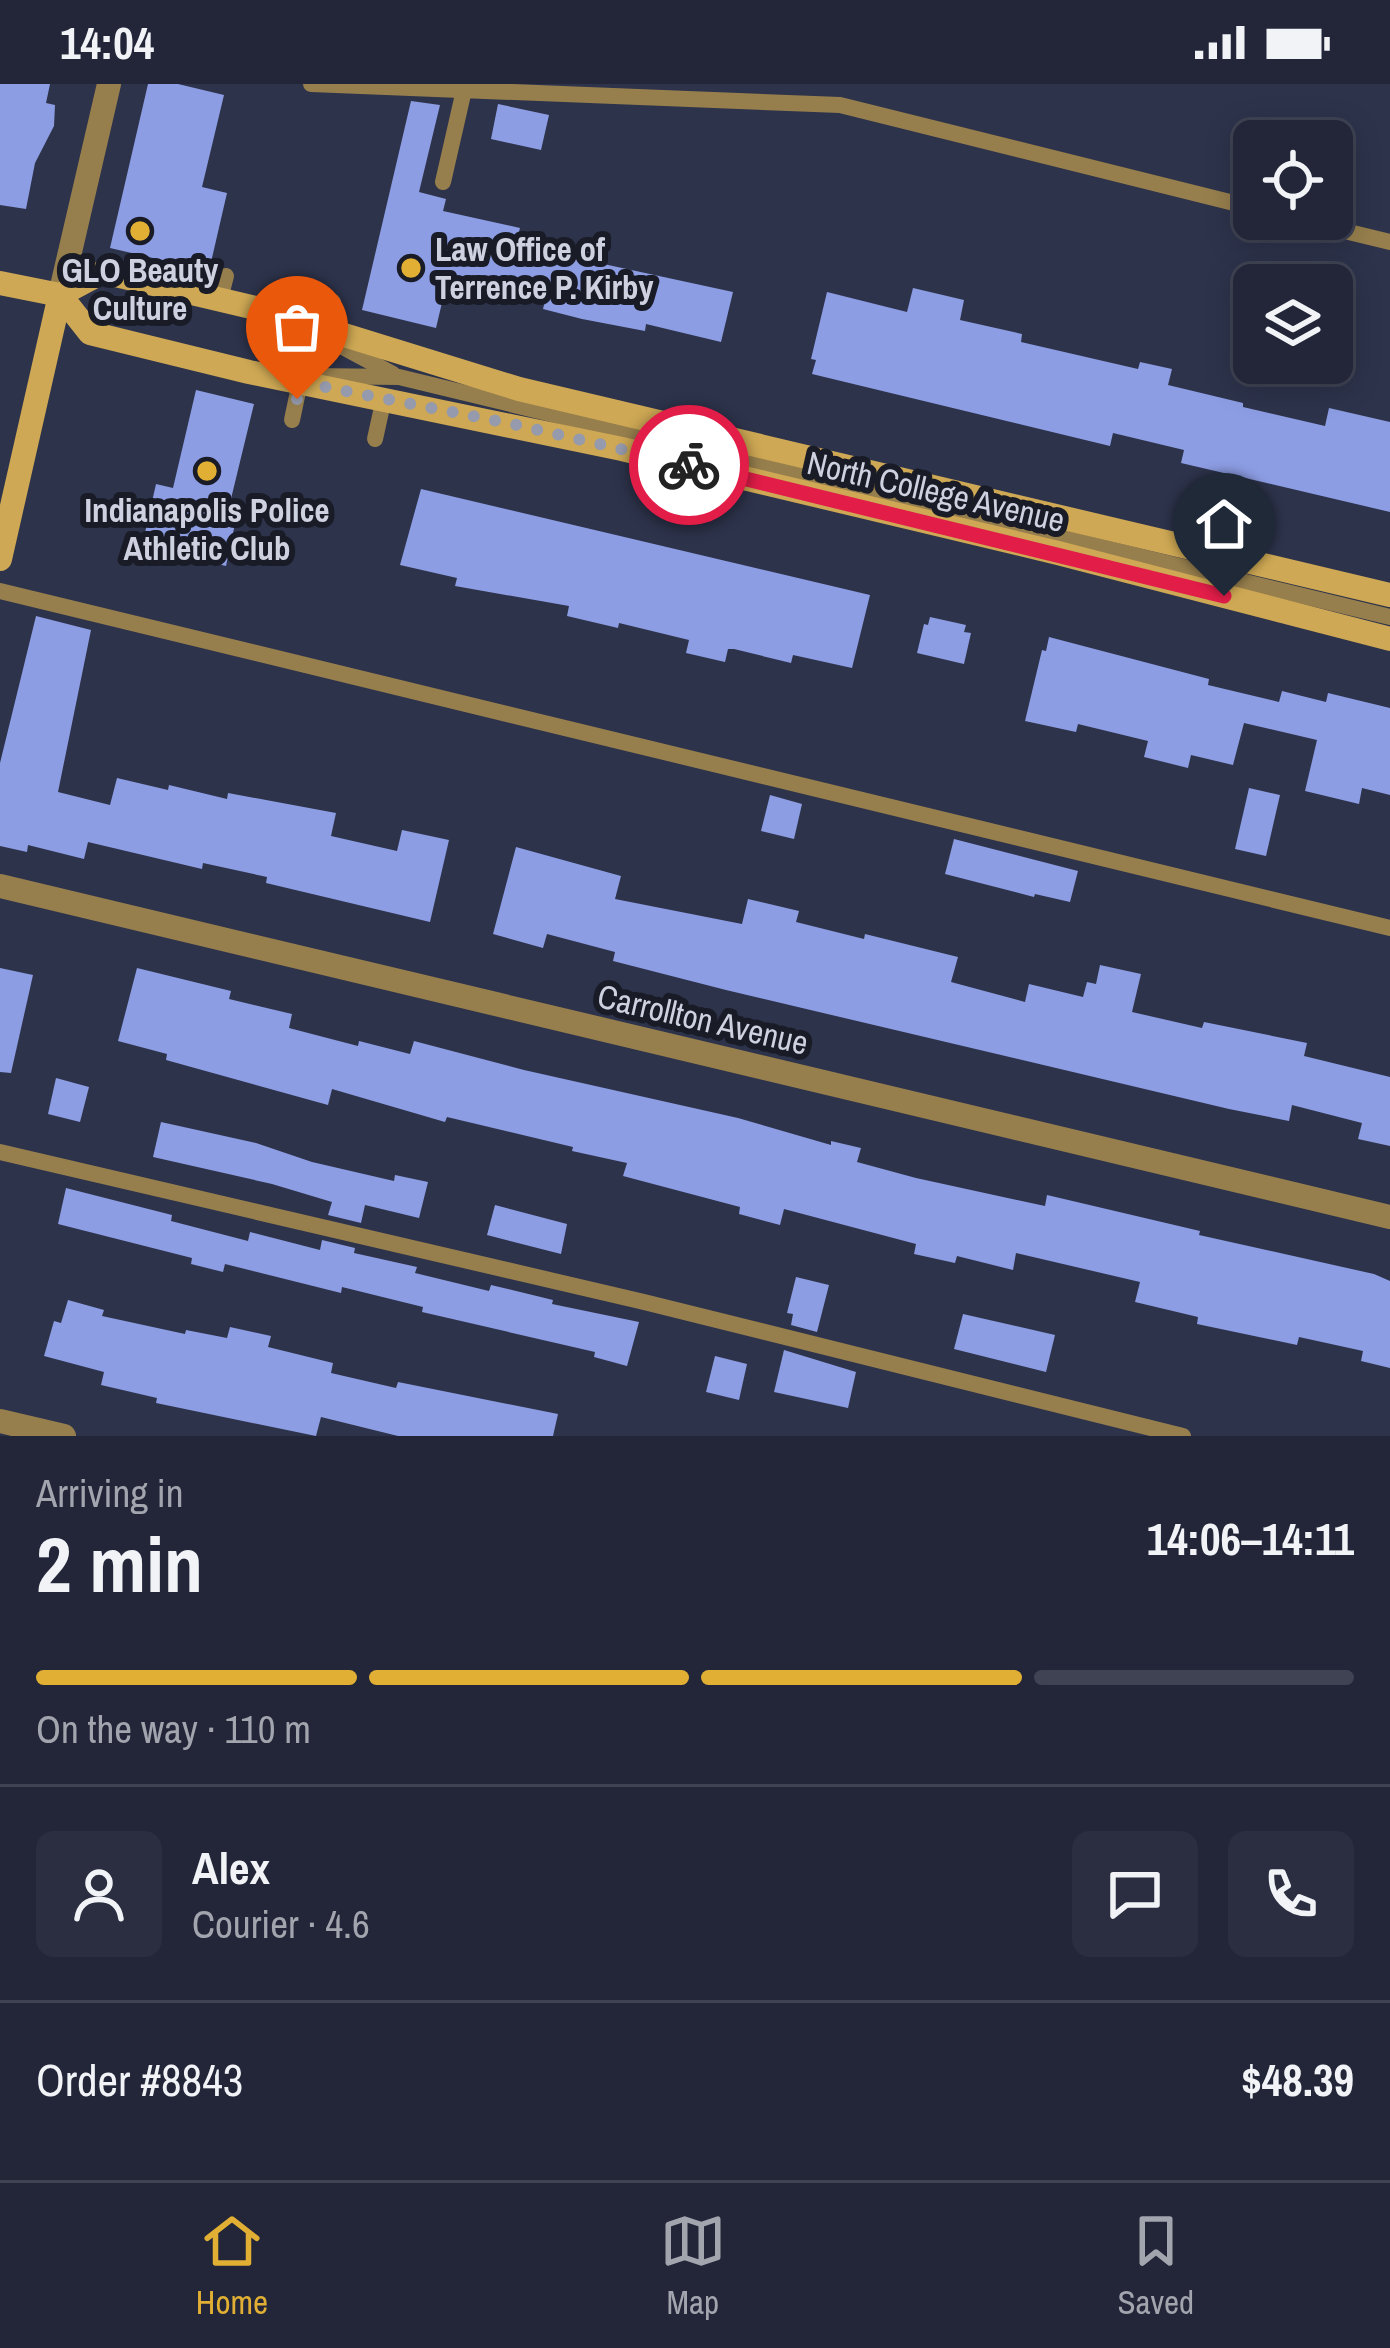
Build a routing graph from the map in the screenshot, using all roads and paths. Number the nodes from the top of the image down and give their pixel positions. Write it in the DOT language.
graph roads {
  1 [pos="109,84"];
  2 [pos="311,84"];
  3 [pos="464,90"];
  4 [pos="443,182"];
  5 [pos="1233,203"];
  6 [pos="1353,233"];
  7 [pos="1390,242"];
  8 [pos="0,283"];
  9 [pos="61,295"];
  10 [pos="333,302"];
  11 [pos="283,316"];
  12 [pos="327,329"];
  13 [pos="269,376"];
  14 [pos="400,377"];
  15 [pos="300,382"];
  16 [pos="384,398"];
  17 [pos="292,420"];
  18 [pos="375,439"];
  19 [pos="0,559"];
  20 [pos="0,591"];
  21 [pos="1390,595"];
  22 [pos="1390,617"];
  23 [pos="1390,639"];
  24 [pos="0,886"];
  25 [pos="1390,928"];
  26 [pos="0,1152"];
  27 [pos="1390,1217"];
  28 [pos="0,1421"];
  29 [pos="64,1436"];
  30 [pos="1183,1436"];
  1 -- 9 [label="street"];
  2 -- 3 [label="lane"];
  3 -- 4 [label="lane"];
  3 -- 5 [label="lane"];
  6 -- 7 [label="lane"];
  8 -- 9 [label="main road"];
  9 -- 11 [label="main road, North College Avenue"];
  9 -- 13 [label="main road, North College Avenue"];
  9 -- 19 [label="main road"];
  10 -- 12 [label="lane"];
  11 -- 12 [label="main road, North College Avenue"];
  11 -- 14 [label="lane"];
  12 -- 21 [label="main road, North College Avenue"];
  13 -- 14 [label="lane"];
  13 -- 15 [label="main road, North College Avenue"];
  14 -- 22 [label="lane, North College Avenue"];
  15 -- 16 [label="main road, North College Avenue"];
  15 -- 17 [label="lane"];
  16 -- 18 [label="lane"];
  16 -- 23 [label="main road, North College Avenue"];
  20 -- 25 [label="lane"];
  24 -- 27 [label="street, Carrollton Avenue"];
  26 -- 30 [label="lane"];
  28 -- 29 [label="street"];
}
